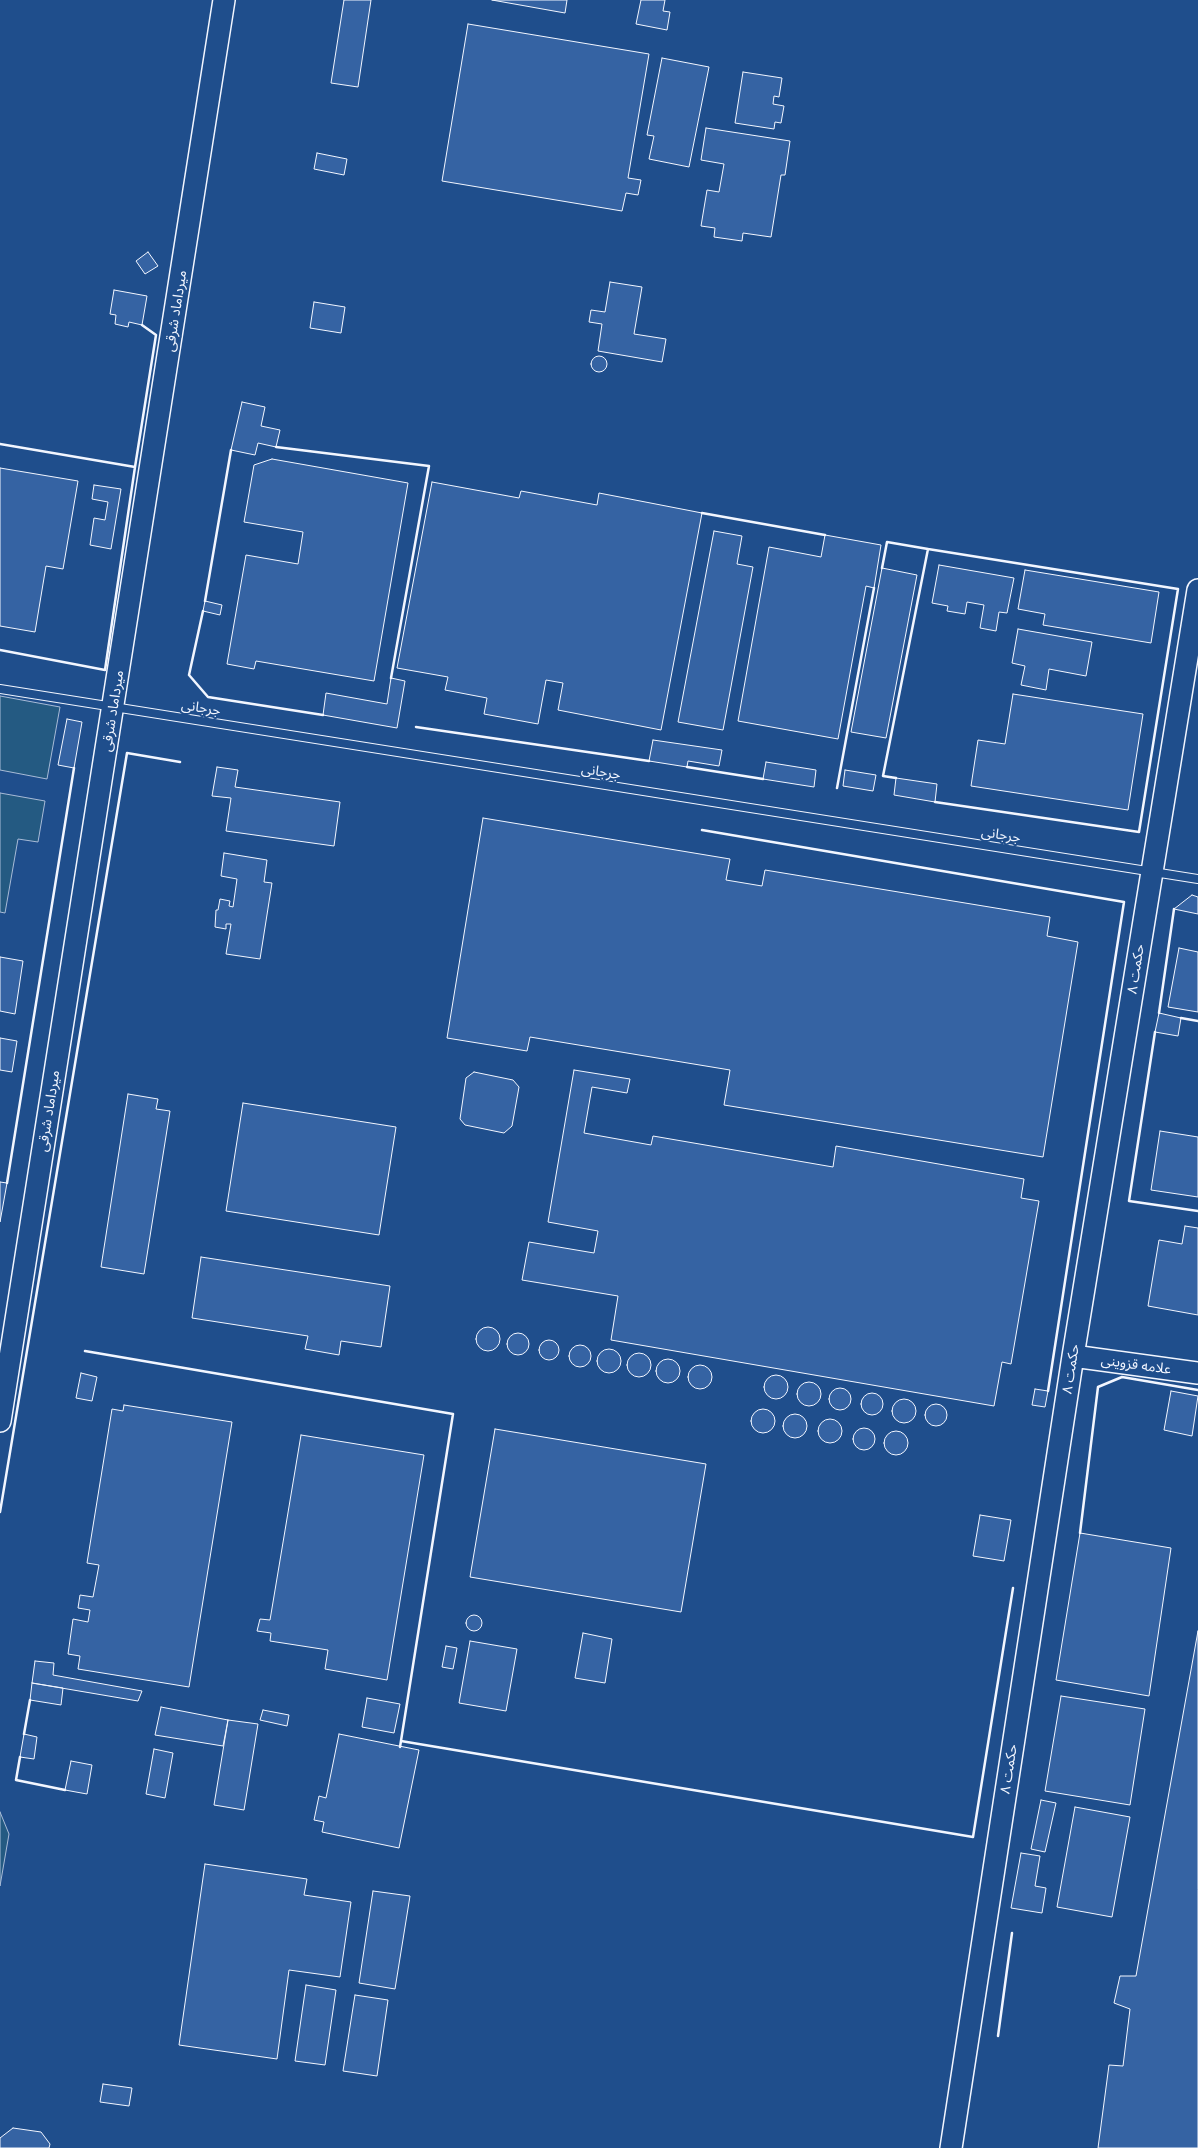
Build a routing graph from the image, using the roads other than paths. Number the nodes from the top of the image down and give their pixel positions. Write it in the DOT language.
graph roads {
  1 [pos="224,0"];
  2 [pos="1198,590"];
  3 [pos="0,689"];
  4 [pos="113,707"];
  5 [pos="1152,872"];
  6 [pos="1198,879"];
  7 [pos="1073,1356"];
  8 [pos="1198,1373"];
  9 [pos="0,1421"];
  10 [pos="951,2148"];
  1 -- 4 [label="street, میرداماد شرقی"];
  2 -- 5 [label="street, حکمت ۸"];
  3 -- 4 [label="lane, جرجانی"];
  4 -- 5 [label="lane, جرجانی"];
  4 -- 9 [label="street, میرداماد شرقی"];
  5 -- 6 [label="lane, جرجانی"];
  5 -- 7 [label="street, حکمت ۸"];
  7 -- 8 [label="street, علامه قزوینی"];
  7 -- 10 [label="street, حکمت ۸"];
}
